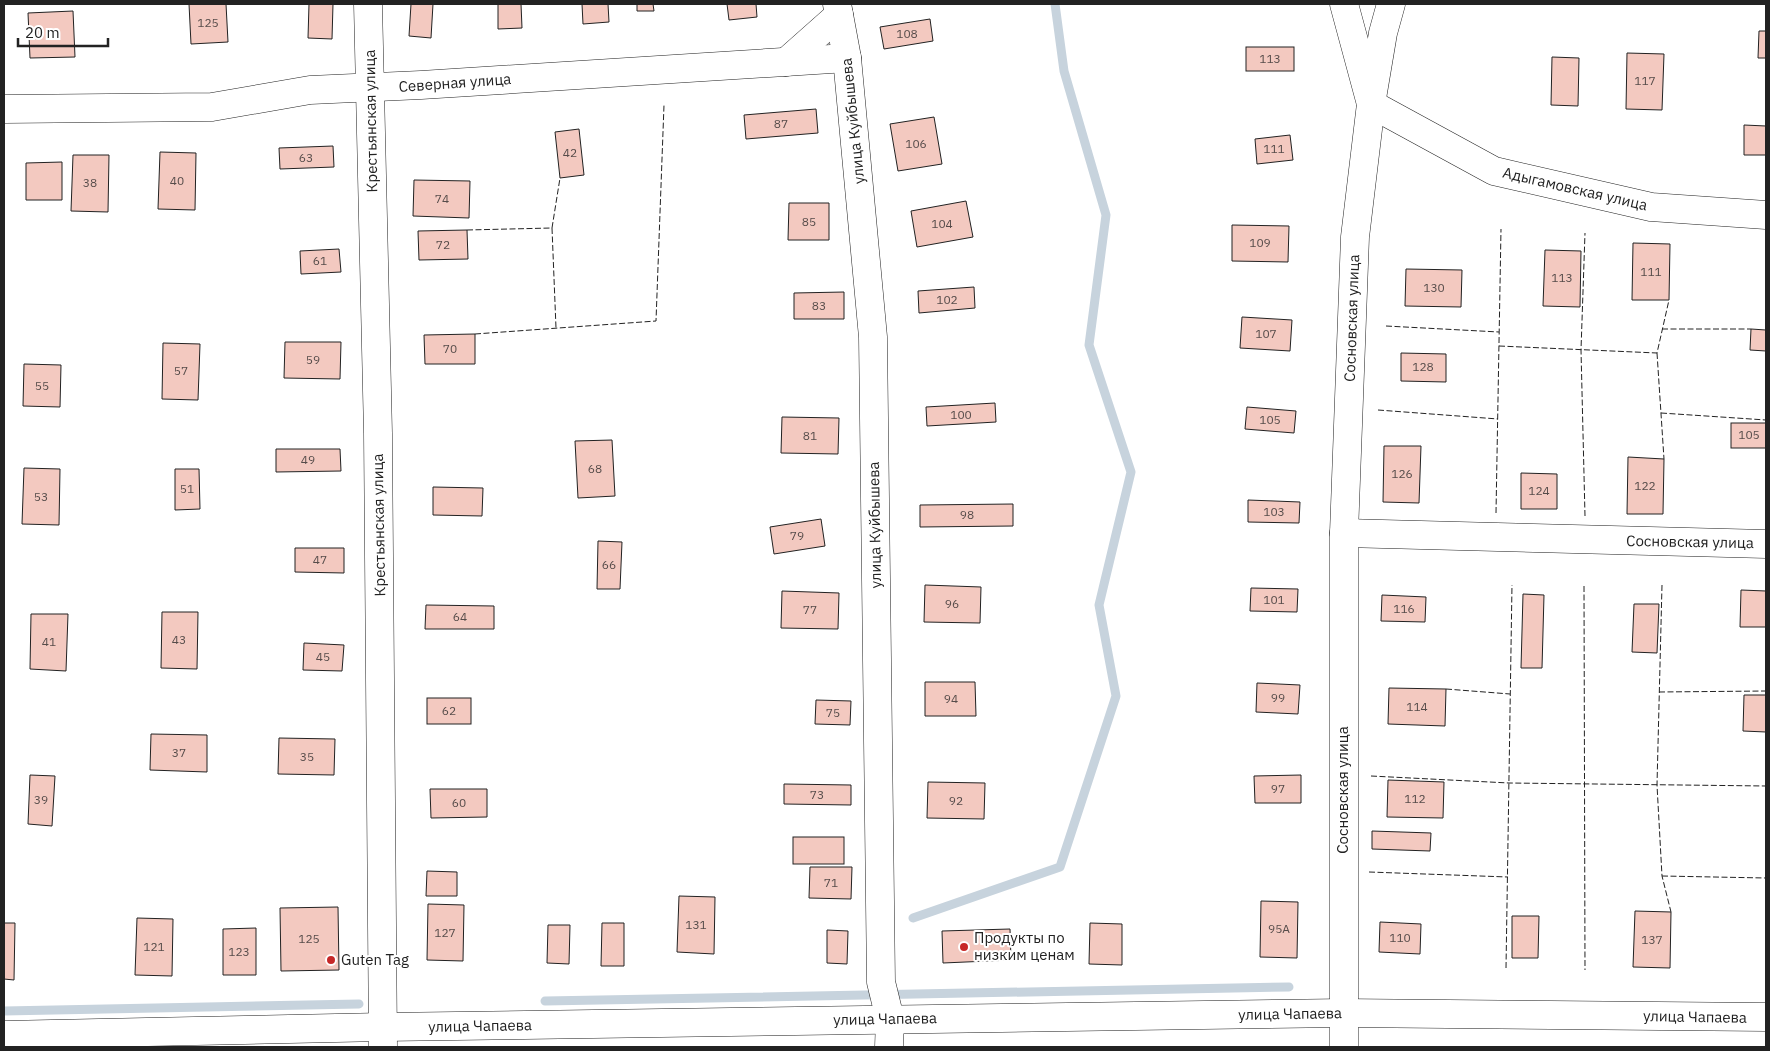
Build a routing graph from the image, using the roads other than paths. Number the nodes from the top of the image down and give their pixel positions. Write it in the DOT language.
graph roads {
  1 [pos="368,4"];
  2 [pos="1344,4"];
  3 [pos="1391,4"];
  4 [pos="838,9"];
  5 [pos="847,58"];
  6 [pos="786,62"];
  7 [pos="370,88"];
  8 [pos="1371,104"];
  9 [pos="4,109"];
  10 [pos="1766,215"];
  11 [pos="1344,533"];
  12 [pos="1766,544"];
  13 [pos="1343,1012"];
  14 [pos="1766,1017"];
  15 [pos="890,1019"];
  16 [pos="4,1035"];
  17 [pos="383,1037"];
  18 [pos="890,1047"];
  19 [pos="1344,1047"];
  1 -- 7 [label="street, Крестьянская улица"];
  2 -- 8 [label="street, Сосновская улица"];
  3 -- 8 [label="street, Сосновская улица"];
  4 -- 5 [label="street, улица Куйбышева"];
  4 -- 6 [label="street"];
  5 -- 6 [label="street, Северная улица"];
  5 -- 15 [label="street, улица Куйбышева"];
  6 -- 7 [label="street, Северная улица"];
  7 -- 9 [label="street, Северная улица"];
  7 -- 17 [label="street, Крестьянская улица"];
  8 -- 10 [label="street, Адыгамовская улица"];
  8 -- 11 [label="street, Сосновская улица"];
  11 -- 12 [label="street, Сосновская улица"];
  11 -- 13 [label="street, Сосновская улица"];
  13 -- 14 [label="street, улица Чапаева"];
  13 -- 15 [label="street, улица Чапаева"];
  13 -- 19 [label="street, Сосновская улица"];
  15 -- 17 [label="street, улица Чапаева"];
  15 -- 18 [label="street, улица Куйбышева"];
  16 -- 17 [label="street, улица Чапаева"];
}
